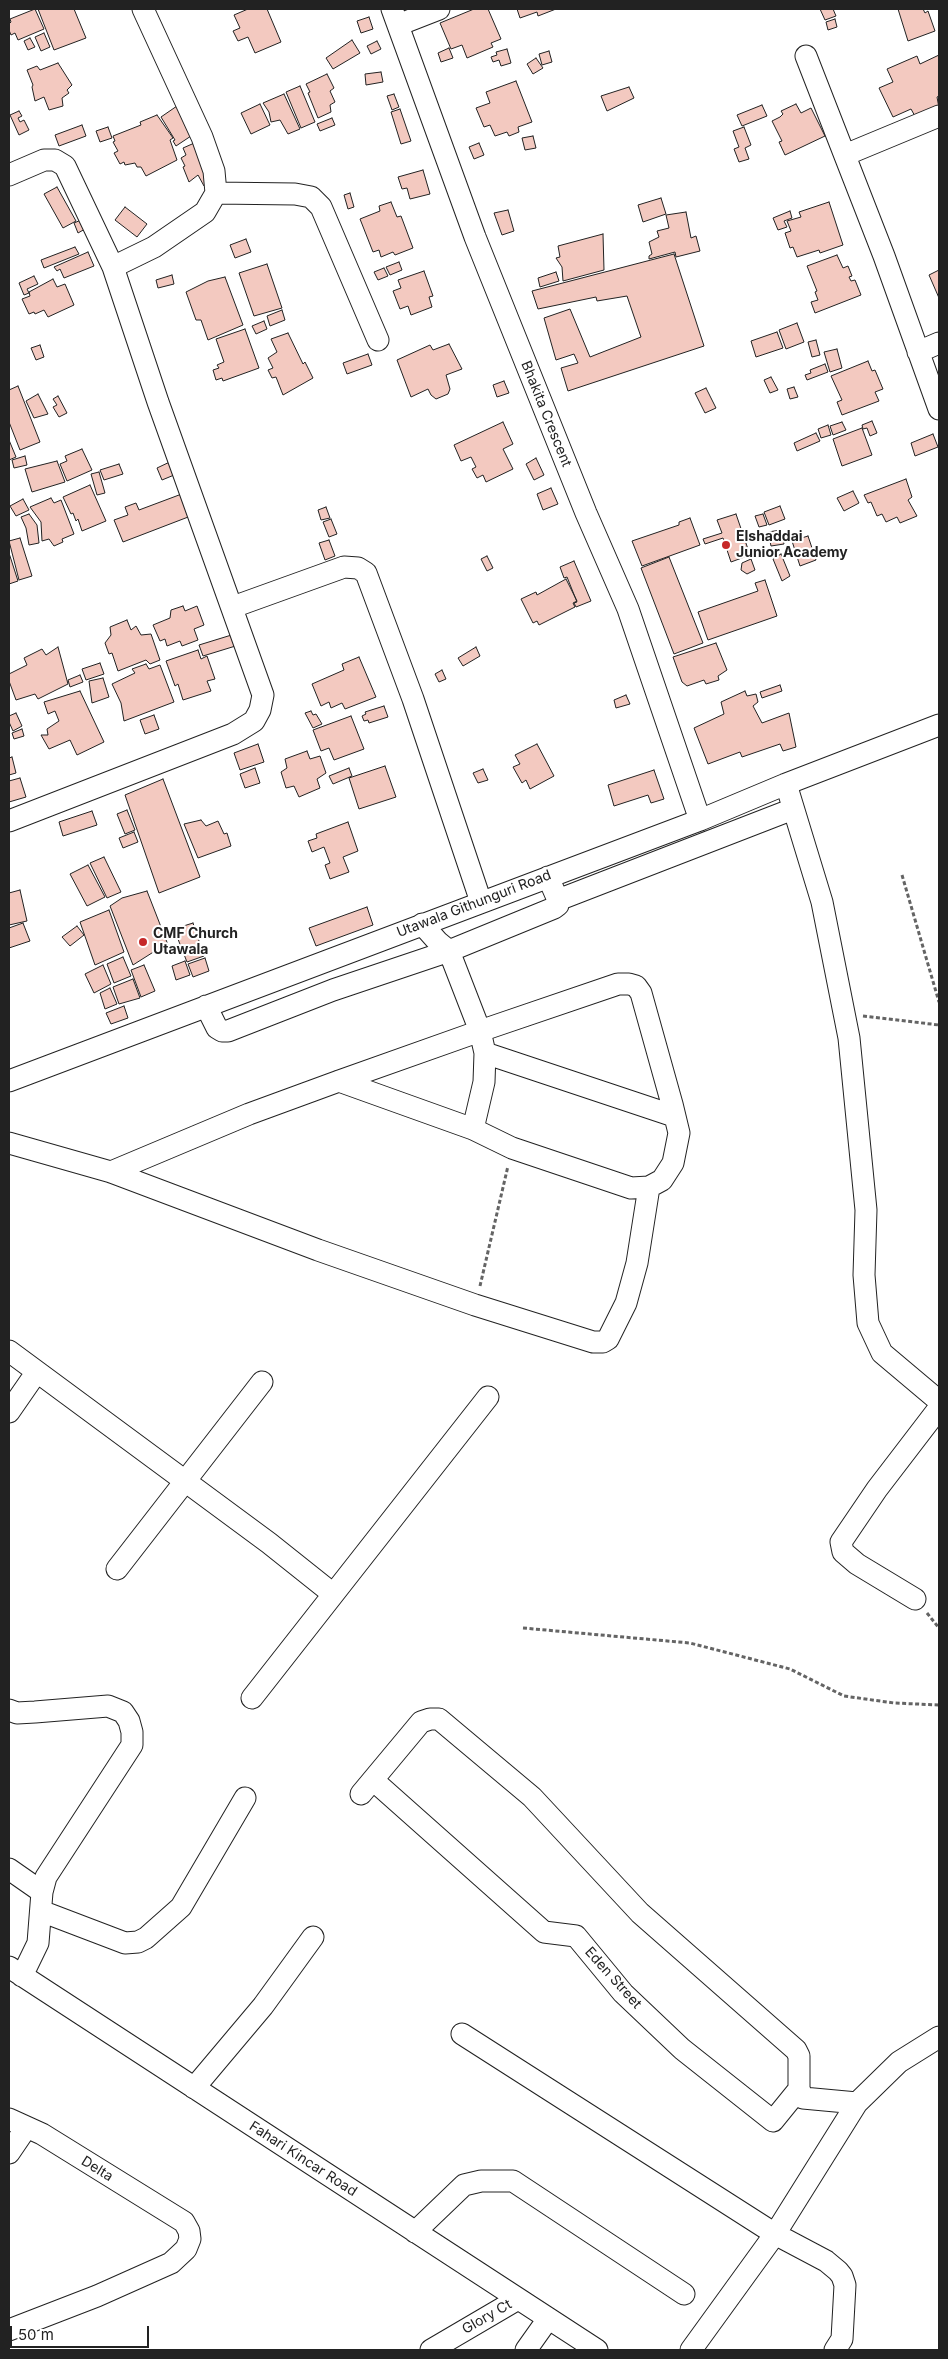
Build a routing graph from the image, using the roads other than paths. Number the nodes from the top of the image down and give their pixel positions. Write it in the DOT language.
graph roads {
  1 [pos="143,9"];
  2 [pos="439,9"];
  3 [pos="395,17"];
  4 [pos="806,56"];
  5 [pos="939,116"];
  6 [pos="845,155"];
  7 [pos="9,175"];
  8 [pos="216,193"];
  9 [pos="113,267"];
  10 [pos="378,340"];
  11 [pos="939,343"];
  12 [pos="918,352"];
  13 [pos="939,409"];
  14 [pos="232,607"];
  15 [pos="939,725"];
  16 [pos="786,784"];
  17 [pos="794,809"];
  18 [pos="700,820"];
  19 [pos="9,821"];
  20 [pos="548,876"];
  21 [pos="558,900"];
  22 [pos="481,902"];
  23 [pos="422,924"];
  24 [pos="449,951"];
  25 [pos="322,962"];
  26 [pos="333,990"];
  27 [pos="206,1006"];
  28 [pos="480,1031"];
  29 [pos="485,1053"];
  30 [pos="339,1081"];
  31 [pos="9,1082"];
  32 [pos="674,1116"];
  33 [pos="473,1129"];
  34 [pos="9,1143"];
  35 [pos="111,1172"];
  36 [pos="649,1187"];
  37 [pos="9,1352"];
  38 [pos="36,1373"];
  39 [pos="262,1382"];
  40 [pos="488,1397"];
  41 [pos="939,1401"];
  42 [pos="939,1408"];
  43 [pos="9,1412"];
  44 [pos="184,1481"];
  45 [pos="117,1569"];
  46 [pos="333,1594"];
  47 [pos="920,1604"];
  48 [pos="252,1698"];
  49 [pos="9,1710"];
  50 [pos="245,1798"];
  51 [pos="9,1869"];
  52 [pos="41,1901"];
  53 [pos="312,1937"];
  54 [pos="15,1972"];
  55 [pos="462,2034"];
  56 [pos="939,2037"];
  57 [pos="194,2088"];
  58 [pos="799,2089"];
  59 [pos="857,2103"];
  60 [pos="18,2123"];
  61 [pos="9,2153"];
  62 [pos="415,2232"];
  63 [pos="775,2234"];
  64 [pos="684,2294"];
  65 [pos="518,2299"];
  66 [pos="548,2319"];
  67 [pos="9,2330"];
  68 [pos="845,2347"];
  69 [pos="431,2350"];
  70 [pos="526,2350"];
  71 [pos="597,2350"];
  72 [pos="691,2350"];
  1 -- 8 [label="street"];
  2 -- 3 [label="street"];
  3 -- 18 [label="street, Bhakita Crescent"];
  4 -- 6 [label="street"];
  5 -- 6 [label="street"];
  6 -- 12 [label="street"];
  7 -- 9 [label="street"];
  8 -- 9 [label="street"];
  8 -- 10 [label="street"];
  9 -- 14 [label="street"];
  11 -- 12 [label="street"];
  12 -- 13 [label="street"];
  14 -- 19 [label="street"];
  14 -- 22 [label="street"];
  15 -- 16 [label="street, Utawala Githunguri Road"];
  16 -- 17 [label="street"];
  16 -- 18 [label="street, Utawala Githunguri Road"];
  17 -- 21 [label="street"];
  17 -- 41 [label="street"];
  18 -- 20 [label="street, Utawala Githunguri Road"];
  20 -- 21 [label="street"];
  20 -- 22 [label="street, Utawala Githunguri Road"];
  21 -- 24 [label="street"];
  22 -- 23 [label="street, Utawala Githunguri Road"];
  23 -- 24 [label="street"];
  23 -- 25 [label="street, Utawala Githunguri Road"];
  24 -- 26 [label="street"];
  24 -- 28 [label="street"];
  25 -- 26 [label="street"];
  25 -- 27 [label="street, Utawala Githunguri Road"];
  26 -- 27 [label="street"];
  27 -- 31 [label="street, Utawala Githunguri Road"];
  28 -- 29 [label="street"];
  28 -- 30 [label="street"];
  28 -- 32 [label="street"];
  29 -- 32 [label="street"];
  29 -- 33 [label="street"];
  30 -- 33 [label="street"];
  30 -- 35 [label="street"];
  32 -- 36 [label="street"];
  33 -- 36 [label="street"];
  34 -- 35 [label="street"];
  35 -- 36 [label="street"];
  37 -- 38 [label="street"];
  38 -- 43 [label="street"];
  38 -- 44 [label="street"];
  39 -- 44 [label="street"];
  40 -- 46 [label="street"];
  42 -- 47 [label="street"];
  44 -- 45 [label="street"];
  44 -- 46 [label="street"];
  46 -- 48 [label="street"];
  49 -- 52 [label="street"];
  50 -- 52 [label="street"];
  51 -- 52 [label="street"];
  52 -- 54 [label="street"];
  53 -- 57 [label="street"];
  54 -- 57 [label="street, Fahari Kincar Road"];
  55 -- 63 [label="street"];
  56 -- 59 [label="street"];
  57 -- 62 [label="street, Fahari Kincar Road"];
  58 -- 58 [label="street, Eden Street"];
  58 -- 59 [label="street"];
  59 -- 63 [label="street"];
  60 -- 61 [label="street"];
  60 -- 67 [label="street, Delta"];
  62 -- 64 [label="street"];
  62 -- 65 [label="street, Fahari Kincar Road"];
  63 -- 68 [label="street"];
  63 -- 72 [label="street"];
  65 -- 66 [label="street, Fahari Kincar Road"];
  65 -- 69 [label="street, Glory Ct"];
  66 -- 70 [label="street"];
  66 -- 71 [label="street, Fahari Kincar Road"];
}
